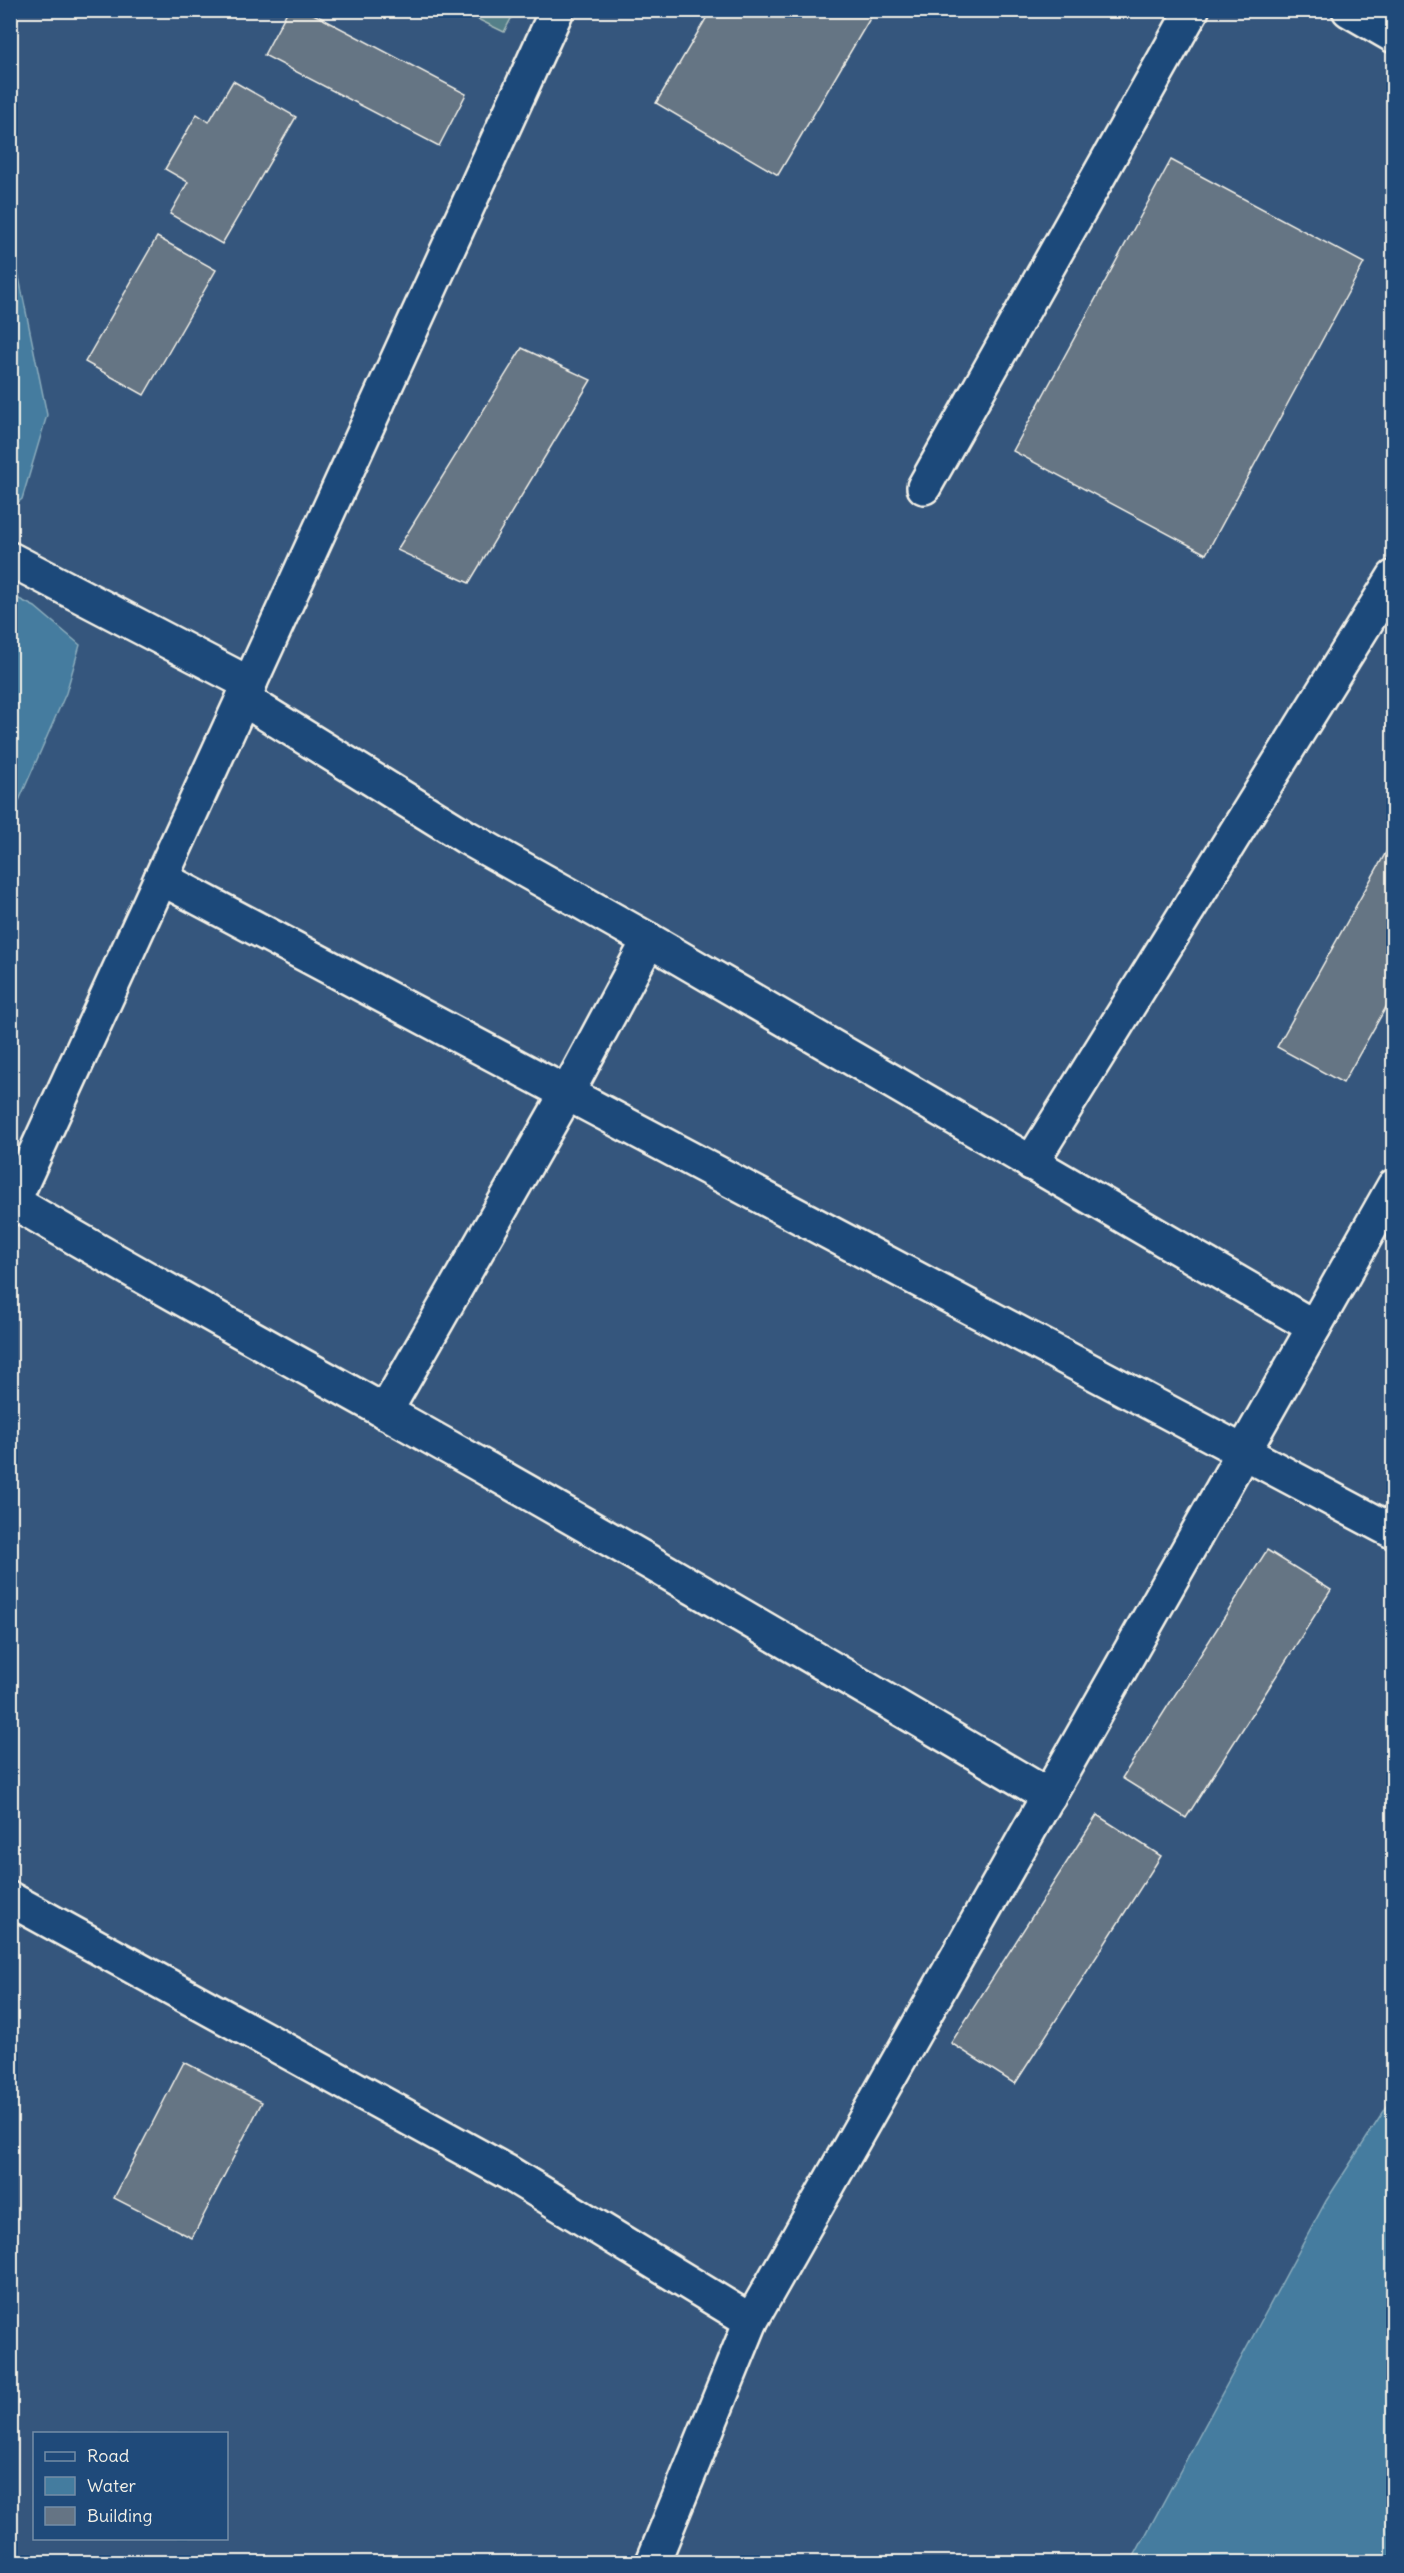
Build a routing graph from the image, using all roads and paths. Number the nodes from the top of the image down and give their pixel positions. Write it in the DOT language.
graph roads {
  1 [pos="557,10"];
  2 [pos="1192,10"];
  3 [pos="1350,10"];
  4 [pos="1394,36"];
  5 [pos="924,487"];
  6 [pos="10,559"];
  7 [pos="1394,576"];
  8 [pos="246,692"];
  9 [pos="161,878"];
  10 [pos="648,940"];
  11 [pos="567,1093"];
  12 [pos="1030,1162"];
  13 [pos="1394,1186"];
  14 [pos="12,1205"];
  15 [pos="1314,1327"];
  16 [pos="385,1412"];
  17 [pos="1243,1452"];
  18 [pos="1394,1532"];
  19 [pos="1049,1796"];
  20 [pos="10,1899"];
  21 [pos="751,2321"];
  22 [pos="653,2562"];
  1 -- 8 [label="lane"];
  2 -- 5 [label="lane"];
  3 -- 4 [label="lane"];
  6 -- 8 [label="lane"];
  7 -- 12 [label="lane"];
  8 -- 9 [label="lane"];
  8 -- 10 [label="lane"];
  9 -- 11 [label="lane"];
  9 -- 14 [label="lane"];
  10 -- 11 [label="lane"];
  10 -- 12 [label="lane"];
  11 -- 16 [label="lane"];
  11 -- 17 [label="lane"];
  12 -- 15 [label="lane"];
  13 -- 15 [label="lane"];
  14 -- 16 [label="lane"];
  15 -- 17 [label="lane"];
  16 -- 19 [label="lane"];
  17 -- 18 [label="lane"];
  17 -- 19 [label="lane"];
  19 -- 21 [label="lane"];
  20 -- 21 [label="lane"];
  21 -- 22 [label="lane"];
}
